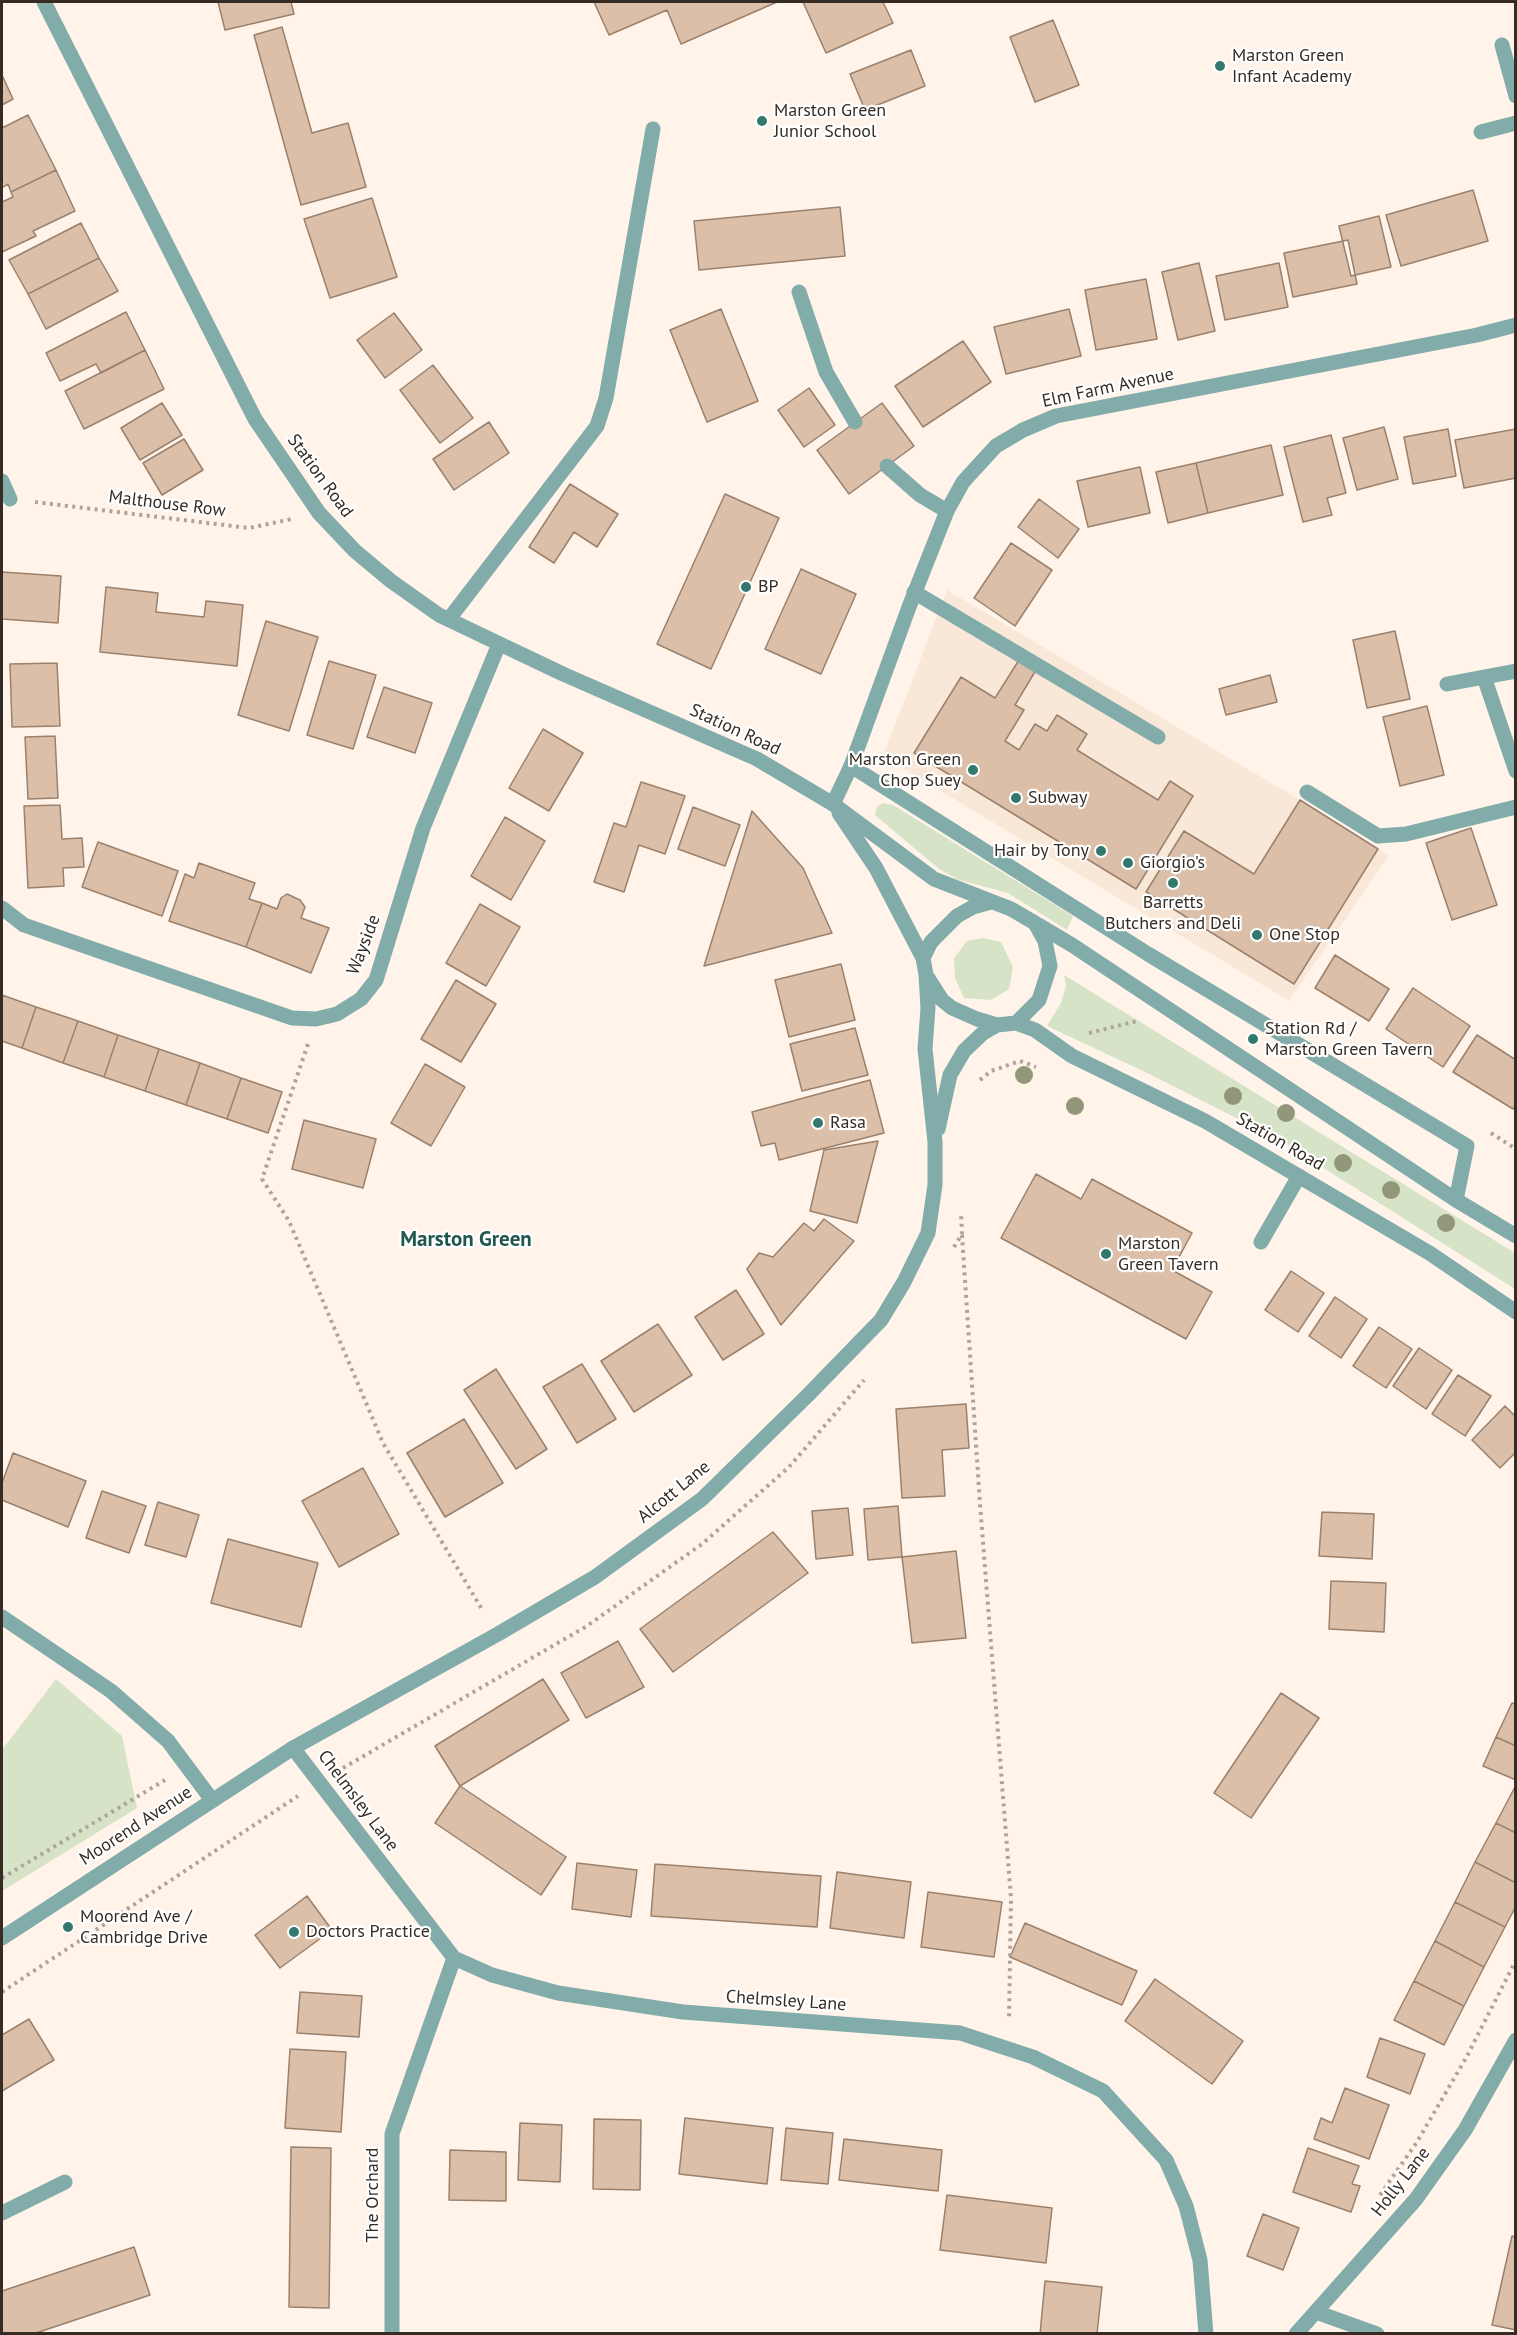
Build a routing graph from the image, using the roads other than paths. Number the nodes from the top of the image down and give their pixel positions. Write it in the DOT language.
graph roads {
  1 [pos="44,2"];
  2 [pos="1502,45"];
  3 [pos="1515,96"];
  4 [pos="1515,123"];
  5 [pos="653,129"];
  6 [pos="1481,132"];
  7 [pos="799,292"];
  8 [pos="1515,325"];
  9 [pos="855,422"];
  10 [pos="887,466"];
  11 [pos="2,481"];
  12 [pos="10,499"];
  13 [pos="947,511"];
  14 [pos="914,592"];
  15 [pos="449,619"];
  16 [pos="499,644"];
  17 [pos="1515,671"];
  18 [pos="1484,677"];
  19 [pos="1447,684"];
  20 [pos="1158,736"];
  21 [pos="850,766"];
  22 [pos="1515,771"];
  23 [pos="1307,792"];
  24 [pos="833,804"];
  25 [pos="1515,807"];
  26 [pos="992,902"];
  27 [pos="2,908"];
  28 [pos="1035,923"];
  29 [pos="923,958"];
  30 [pos="926,975"];
  31 [pos="1016,1023"];
  32 [pos="997,1025"];
  33 [pos="935,1142"];
  34 [pos="1299,1176"];
  35 [pos="1456,1200"];
  36 [pos="1515,1236"];
  37 [pos="1261,1242"];
  38 [pos="1515,1312"];
  39 [pos="2,1617"];
  40 [pos="293,1748"];
  41 [pos="212,1800"];
  42 [pos="2,1938"];
  43 [pos="454,1958"];
  44 [pos="1515,2040"];
  45 [pos="65,2182"];
  46 [pos="2,2213"];
  47 [pos="1316,2312"];
  48 [pos="392,2334"];
  49 [pos="1206,2334"];
  50 [pos="1296,2334"];
  51 [pos="1377,2334"];
  1 -- 15 [label="street, Station Road"];
  2 -- 3 [label="street"];
  4 -- 6 [label="street"];
  5 -- 15 [label="street"];
  7 -- 9 [label="street"];
  8 -- 13 [label="street, Elm Farm Avenue"];
  10 -- 13 [label="street"];
  11 -- 12 [label="street"];
  13 -- 14 [label="street, Elm Farm Avenue"];
  14 -- 20 [label="street"];
  14 -- 21 [label="street, Elm Farm Avenue"];
  15 -- 16 [label="street, Station Road"];
  16 -- 24 [label="street, Station Road"];
  16 -- 27 [label="street, Wayside"];
  17 -- 18 [label="street"];
  18 -- 19 [label="street"];
  18 -- 22 [label="street"];
  21 -- 24 [label="street, Elm Farm Avenue"];
  21 -- 35 [label="street"];
  23 -- 25 [label="street"];
  24 -- 26 [label="street, Station Road"];
  24 -- 29 [label="street, Station Road"];
  26 -- 28 [label="street, Station Road"];
  26 -- 29 [label="street"];
  28 -- 31 [label="street"];
  28 -- 35 [label="street, Station Road"];
  29 -- 30 [label="street, Station Road"];
  30 -- 32 [label="street, Station Road"];
  30 -- 33 [label="street"];
  31 -- 32 [label="street, Station Road"];
  31 -- 34 [label="street, Station Road"];
  32 -- 33 [label="street"];
  33 -- 40 [label="street, Alcott Lane"];
  34 -- 37 [label="street"];
  34 -- 38 [label="street, Station Road"];
  35 -- 36 [label="street, Station Road"];
  39 -- 41 [label="street"];
  40 -- 41 [label="street, Moorend Avenue"];
  40 -- 43 [label="street, Chelmsley Lane"];
  41 -- 42 [label="street, Moorend Avenue"];
  43 -- 48 [label="street, The Orchard"];
  43 -- 49 [label="street, Chelmsley Lane"];
  44 -- 47 [label="street, Holly Lane"];
  45 -- 46 [label="street"];
  47 -- 50 [label="street, Holly Lane"];
  47 -- 51 [label="street"];
}
